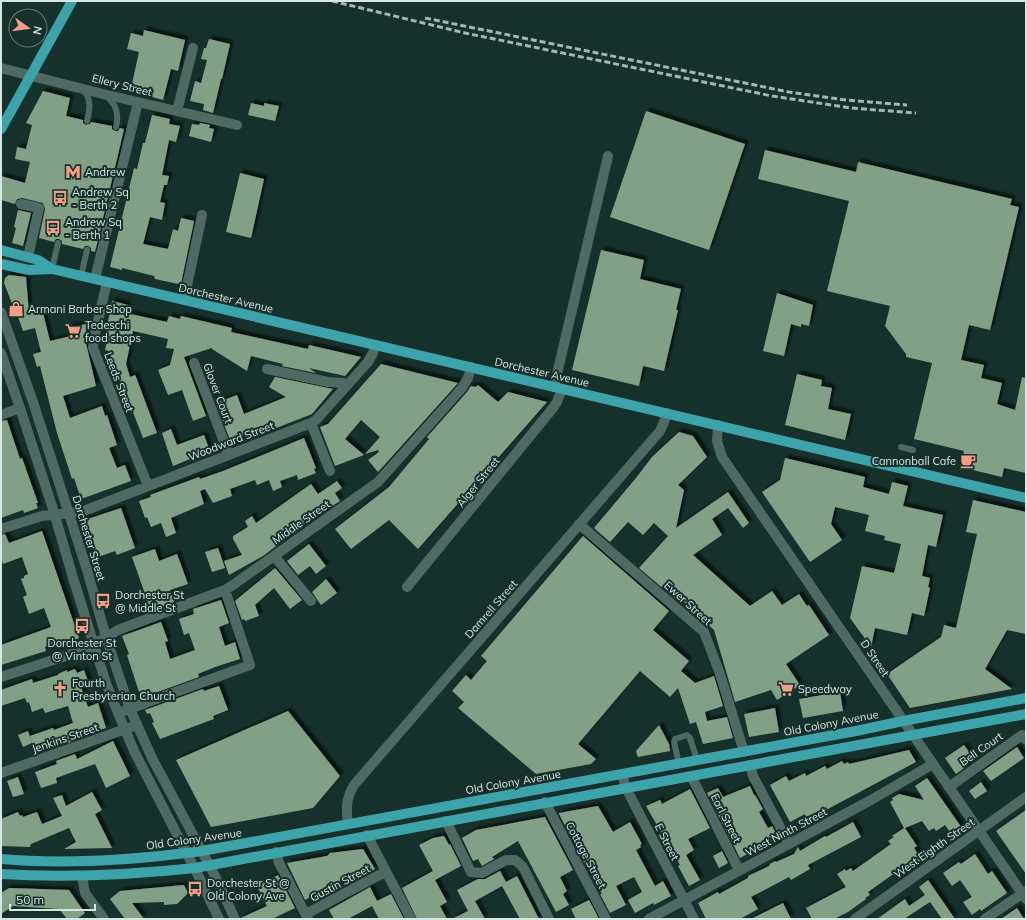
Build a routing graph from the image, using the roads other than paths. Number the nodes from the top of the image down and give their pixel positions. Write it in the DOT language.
graph roads {
  1 [pos="72,1"];
  2 [pos="193,48"];
  3 [pos="1,68"];
  4 [pos="31,75"];
  5 [pos="79,87"];
  6 [pos="103,94"];
  7 [pos="138,102"];
  8 [pos="177,111"];
  9 [pos="87,120"];
  10 [pos="237,125"];
  11 [pos="116,127"];
  12 [pos="1,129"];
  13 [pos="608,156"];
  14 [pos="21,204"];
  15 [pos="202,215"];
  16 [pos="58,243"];
  17 [pos="1,250"];
  18 [pos="87,250"];
  19 [pos="28,257"];
  20 [pos="1,264"];
  21 [pos="52,269"];
  22 [pos="81,276"];
  23 [pos="95,279"];
  24 [pos="107,282"];
  25 [pos="184,300"];
  26 [pos="1,312"];
  27 [pos="375,345"];
  28 [pos="1,353"];
  29 [pos="194,363"];
  30 [pos="471,367"];
  31 [pos="267,369"];
  32 [pos="347,385"];
  33 [pos="558,388"];
  34 [pos="20,408"];
  35 [pos="667,413"];
  36 [pos="1,414"];
  37 [pos="311,423"];
  38 [pos="718,425"];
  39 [pos="901,447"];
  40 [pos="913,450"];
  41 [pos="229,455"];
  42 [pos="330,471"];
  43 [pos="148,486"];
  44 [pos="1026,498"];
  45 [pos="62,514"];
  46 [pos="579,524"];
  47 [pos="1,529"];
  48 [pos="274,556"];
  49 [pos="407,587"];
  50 [pos="225,590"];
  51 [pos="311,601"];
  52 [pos="100,640"];
  53 [pos="1,677"];
  54 [pos="1026,698"];
  55 [pos="130,709"];
  56 [pos="118,714"];
  57 [pos="1026,714"];
  58 [pos="903,721"];
  59 [pos="137,725"];
  60 [pos="124,729"];
  61 [pos="913,736"];
  62 [pos="1026,740"];
  63 [pos="744,752"];
  64 [pos="697,760"];
  65 [pos="679,764"];
  66 [pos="933,764"];
  67 [pos="750,765"];
  68 [pos="1,773"];
  69 [pos="622,774"];
  70 [pos="691,776"];
  71 [pos="166,785"];
  72 [pos="949,787"];
  73 [pos="626,788"];
  74 [pos="155,791"];
  75 [pos="1026,797"];
  76 [pos="545,802"];
  77 [pos="446,821"];
  78 [pos="348,824"];
  79 [pos="979,831"];
  80 [pos="367,835"];
  81 [pos="789,844"];
  82 [pos="202,851"];
  83 [pos="276,852"];
  84 [pos="187,853"];
  85 [pos="1,860"];
  86 [pos="209,865"];
  87 [pos="194,868"];
  88 [pos="739,870"];
  89 [pos="385,872"];
  90 [pos="1,874"];
  91 [pos="82,876"];
  92 [pos="1025,895"];
  93 [pos="684,900"];
  94 [pos="307,917"];
  95 [pos="104,919"];
  96 [pos="220,919"];
  97 [pos="235,919"];
  98 [pos="411,919"];
  99 [pos="549,919"];
  100 [pos="606,919"];
  101 [pos="649,919"];
  102 [pos="694,919"];
  103 [pos="855,919"];
  104 [pos="985,919"];
  1 -- 4 [label="main road"];
  2 -- 8 [label="street"];
  3 -- 4 [label="street, Ellery Street"];
  4 -- 5 [label="street, Ellery Street"];
  4 -- 12 [label="main road"];
  5 -- 6 [label="street, Ellery Street"];
  5 -- 9 [label="lane"];
  6 -- 7 [label="street, Ellery Street"];
  6 -- 11 [label="lane"];
  7 -- 8 [label="street, Ellery Street"];
  7 -- 23 [label="street"];
  8 -- 10 [label="street, Ellery Street"];
  13 -- 33 [label="street, Alger Street"];
  14 -- 19 [label="street"];
  15 -- 25 [label="street"];
  16 -- 21 [label="lane"];
  17 -- 19 [label="main road, Dorchester Avenue"];
  18 -- 22 [label="lane"];
  19 -- 21 [label="main road, Dorchester Avenue"];
  20 -- 21 [label="main road, Dorchester Avenue"];
  21 -- 22 [label="main road, Dorchester Avenue"];
  22 -- 23 [label="main road, Dorchester Avenue"];
  23 -- 24 [label="main road, Dorchester Avenue"];
  24 -- 25 [label="main road, Dorchester Avenue"];
  24 -- 43 [label="street, Leeds Street"];
  25 -- 27 [label="main road, Dorchester Avenue"];
  26 -- 45 [label="street, Dorchester Street"];
  27 -- 30 [label="main road, Dorchester Avenue"];
  27 -- 32 [label="street, Woodward Street"];
  28 -- 34 [label="street, Dorchester Street"];
  29 -- 41 [label="street, Glover Court"];
  30 -- 33 [label="main road, Dorchester Avenue"];
  30 -- 48 [label="street, Middle Street"];
  31 -- 32 [label="street"];
  32 -- 37 [label="street, Woodward Street"];
  33 -- 35 [label="main road, Dorchester Avenue"];
  33 -- 49 [label="street, Alger Street"];
  34 -- 36 [label="street"];
  34 -- 45 [label="street, Dorchester Street"];
  35 -- 38 [label="main road, Dorchester Avenue"];
  35 -- 46 [label="street, Damrell Street"];
  37 -- 41 [label="street, Woodward Street"];
  37 -- 42 [label="street"];
  38 -- 44 [label="main road, Dorchester Avenue"];
  38 -- 58 [label="street, D Street"];
  39 -- 40 [label="lane"];
  41 -- 43 [label="street, Woodward Street"];
  43 -- 45 [label="street, Woodward Street"];
  45 -- 47 [label="street, Woodward Street"];
  45 -- 52 [label="street, Dorchester Street"];
  45 -- 52 [label="street, Dorchester Street"];
  46 -- 63 [label="street, Ewer Street"];
  46 -- 78 [label="street, Damrell Street"];
  48 -- 50 [label="street, Middle Street"];
  48 -- 51 [label="street"];
  50 -- 52 [label="street, Middle Street"];
  50 -- 55 [label="street"];
  52 -- 53 [label="street, Middle Street"];
  52 -- 55 [label="street, Dorchester Street"];
  52 -- 56 [label="street, Dorchester Street"];
  54 -- 58 [label="main road, Old Colony Avenue"];
  55 -- 56 [label="street"];
  55 -- 59 [label="street, Dorchester Street"];
  56 -- 60 [label="street, Dorchester Street"];
  57 -- 61 [label="main road"];
  58 -- 61 [label="street, D Street"];
  58 -- 63 [label="main road, Old Colony Avenue"];
  59 -- 60 [label="street, Jenkins Street"];
  59 -- 71 [label="street, Dorchester Street"];
  60 -- 68 [label="street, Jenkins Street"];
  60 -- 74 [label="street, Dorchester Street"];
  61 -- 66 [label="street, D Street"];
  61 -- 67 [label="main road"];
  62 -- 72 [label="street, Bell Court"];
  63 -- 64 [label="main road, Old Colony Avenue"];
  64 -- 65 [label="main road, Old Colony Avenue"];
  64 -- 65 [label="lane"];
  65 -- 69 [label="main road, Old Colony Avenue"];
  66 -- 72 [label="street, D Street"];
  66 -- 81 [label="street, West Ninth Street"];
  67 -- 70 [label="main road"];
  67 -- 81 [label="street"];
  69 -- 73 [label="street, E Street"];
  69 -- 78 [label="main road, Old Colony Avenue"];
  70 -- 73 [label="main road"];
  70 -- 88 [label="street, Earl Street"];
  71 -- 74 [label="street"];
  71 -- 82 [label="street, Dorchester Street"];
  72 -- 79 [label="street, D Street"];
  73 -- 76 [label="main road"];
  73 -- 93 [label="street, E Street"];
  74 -- 84 [label="street, Dorchester Street"];
  75 -- 79 [label="street, West Eighth Street"];
  76 -- 77 [label="main road"];
  76 -- 100 [label="street, Cottage Street"];
  77 -- 80 [label="main road"];
  77 -- 99 [label="street"];
  78 -- 82 [label="main road, Old Colony Avenue"];
  79 -- 92 [label="street, D Street"];
  79 -- 103 [label="street, West Eighth Street"];
  80 -- 83 [label="main road"];
  80 -- 89 [label="street, Gustin Street"];
  81 -- 88 [label="street, West Ninth Street"];
  82 -- 84 [label="main road, Old Colony Avenue"];
  82 -- 86 [label="street, Dorchester Street"];
  83 -- 86 [label="main road"];
  83 -- 94 [label="street"];
  84 -- 85 [label="main road, Old Colony Avenue"];
  84 -- 87 [label="street, Dorchester Street"];
  86 -- 87 [label="main road"];
  86 -- 97 [label="street, Dorchester Street"];
  87 -- 91 [label="main road"];
  87 -- 96 [label="street, Dorchester Street"];
  88 -- 93 [label="street, West Ninth Street"];
  89 -- 94 [label="street, Gustin Street"];
  89 -- 98 [label="street, Gustin Street"];
  90 -- 91 [label="main road"];
  91 -- 95 [label="street"];
  92 -- 104 [label="street"];
  93 -- 101 [label="street, West Ninth Street"];
  93 -- 102 [label="street, E Street"];
}
